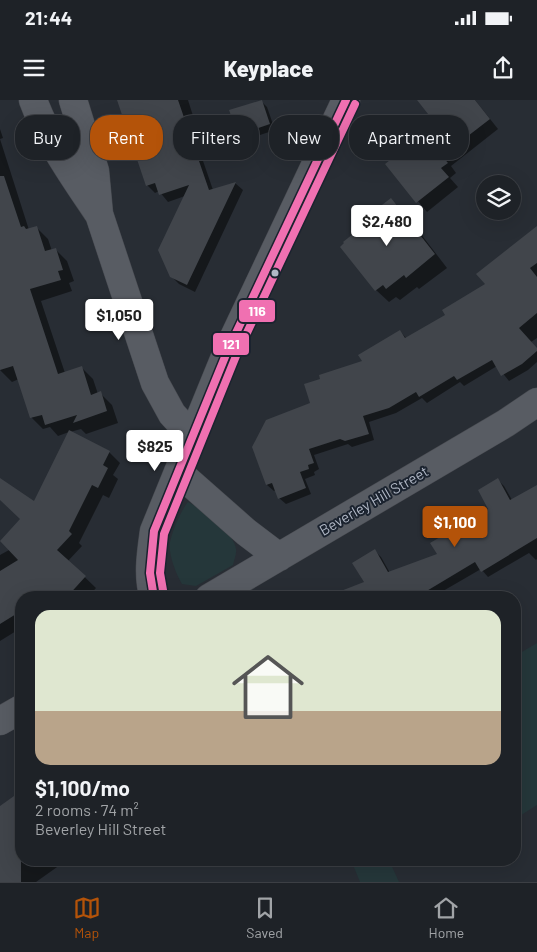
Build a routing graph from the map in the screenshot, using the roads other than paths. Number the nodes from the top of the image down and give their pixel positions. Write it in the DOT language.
graph roads {
  1 [pos="33,100"];
  2 [pos="74,100"];
  3 [pos="346,100"];
  4 [pos="99,214"];
  5 [pos="537,402"];
  6 [pos="193,437"];
  7 [pos="178,472"];
  8 [pos="279,557"];
  9 [pos="153,591"];
  10 [pos="221,591"];
  11 [pos="15,713"];
  12 [pos="0,722"];
  1 -- 4 [label="street"];
  2 -- 4 [label="street"];
  3 -- 6 [label="street"];
  4 -- 6 [label="street"];
  5 -- 8 [label="street, Beverley Hill Street"];
  6 -- 7 [label="street"];
  7 -- 8 [label="street"];
  7 -- 9 [label="street"];
  8 -- 10 [label="street, Beverley Hill Street"];
  11 -- 12 [label="street"];
}
